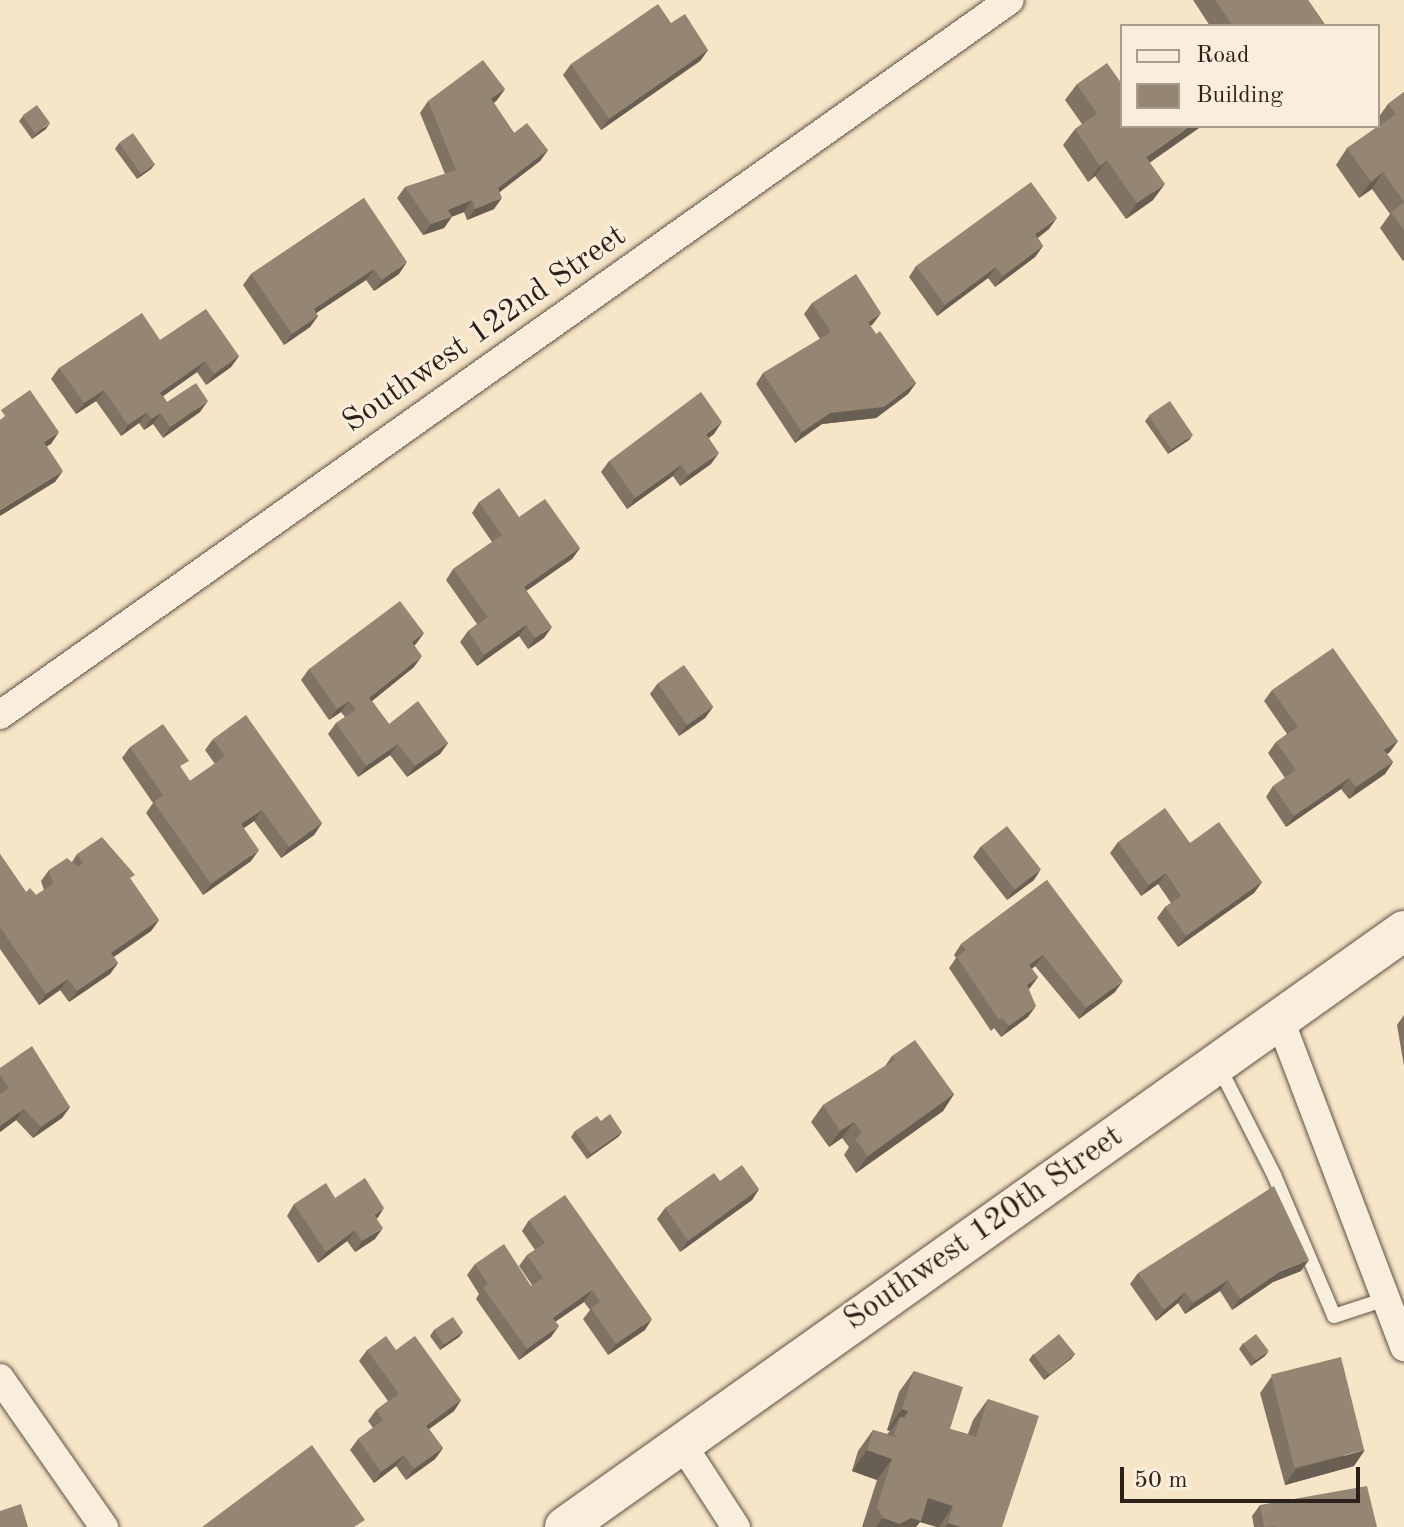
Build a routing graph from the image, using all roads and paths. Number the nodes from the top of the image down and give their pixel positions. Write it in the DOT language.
graph roads {
  1 [pos="1010,0"];
  2 [pos="0,715"];
  3 [pos="1404,931"];
  4 [pos="1280,1020"];
  5 [pos="1217,1063"];
  6 [pos="1386,1299"];
  7 [pos="1404,1347"];
  8 [pos="0,1378"];
  9 [pos="682,1444"];
  10 [pos="104,1527"];
  11 [pos="565,1527"];
  12 [pos="736,1527"];
  1 -- 2 [label="street, Southwest 122nd Street"];
  3 -- 4 [label="street, Southwest 120th Street"];
  4 -- 5 [label="street, Southwest 120th Street"];
  4 -- 6 [label="street"];
  5 -- 6 [label="lane"];
  5 -- 9 [label="street, Southwest 120th Street"];
  6 -- 7 [label="street"];
  8 -- 10 [label="street"];
  9 -- 11 [label="street, Southwest 120th Street"];
  9 -- 12 [label="street"];
}
